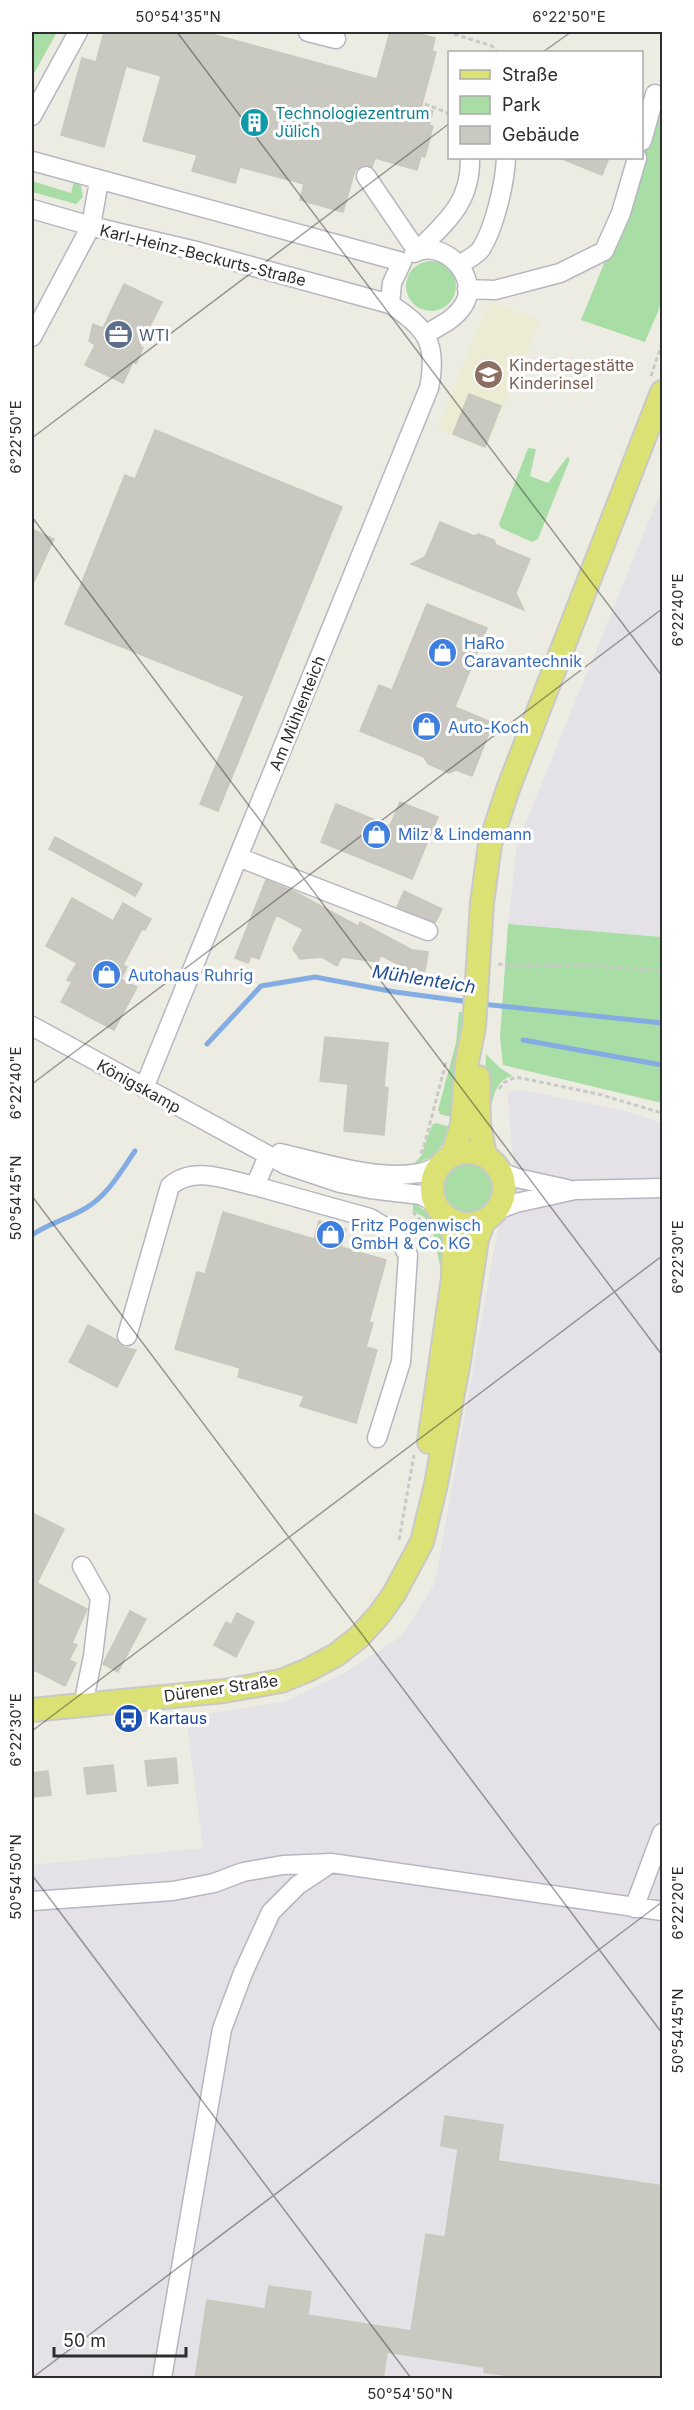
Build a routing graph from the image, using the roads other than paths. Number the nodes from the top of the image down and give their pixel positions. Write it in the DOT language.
graph roads {
  1 [pos="78,32"];
  2 [pos="308,32"];
  3 [pos="336,39"];
  4 [pos="655,94"];
  5 [pos="32,116"];
  6 [pos="643,137"];
  7 [pos="470,159"];
  8 [pos="506,159"];
  9 [pos="637,159"];
  10 [pos="32,161"];
  11 [pos="366,176"];
  12 [pos="99,181"];
  13 [pos="32,209"];
  14 [pos="91,226"];
  15 [pos="417,251"];
  16 [pos="402,262"];
  17 [pos="459,265"];
  18 [pos="467,289"];
  19 [pos="390,304"];
  20 [pos="426,334"];
  21 [pos="32,337"];
  22 [pos="663,392"];
  23 [pos="238,857"];
  24 [pos="428,931"];
  25 [pos="474,1023"];
  26 [pos="32,1026"];
  27 [pos="144,1088"];
  28 [pos="246,1146"];
  29 [pos="268,1156"];
  30 [pos="446,1161"];
  31 [pos="492,1164"];
  32 [pos="255,1186"];
  33 [pos="663,1188"];
  34 [pos="575,1190"];
  35 [pos="442,1211"];
  36 [pos="490,1215"];
  37 [pos="127,1336"];
  38 [pos="377,1438"];
  39 [pos="82,1566"];
  40 [pos="405,1576"];
  41 [pos="83,1705"];
  42 [pos="32,1710"];
  43 [pos="663,1833"];
  44 [pos="332,1863"];
  45 [pos="32,1901"];
  46 [pos="634,1908"];
  47 [pos="663,1911"];
  48 [pos="162,2379"];
  1 -- 5 [label="street"];
  2 -- 3 [label="street"];
  4 -- 6 [label="street"];
  7 -- 15 [label="street"];
  8 -- 17 [label="street"];
  9 -- 18 [label="street"];
  10 -- 12 [label="street"];
  11 -- 15 [label="street"];
  12 -- 14 [label="street"];
  12 -- 16 [label="street"];
  13 -- 14 [label="street"];
  14 -- 19 [label="street, Karl-Heinz-Beckurts-Straße"];
  14 -- 21 [label="street, Karl-Heinz-Beckurts-Straße"];
  15 -- 16 [label="street"];
  15 -- 17 [label="street"];
  16 -- 19 [label="street"];
  17 -- 18 [label="street"];
  18 -- 20 [label="street"];
  19 -- 20 [label="street, Karl-Heinz-Beckurts-Straße"];
  20 -- 23 [label="street, Am Mühlenteich"];
  22 -- 25 [label="main road"];
  23 -- 24 [label="street"];
  23 -- 27 [label="street, Am Mühlenteich"];
  25 -- 30 [label="main road"];
  25 -- 31 [label="main road"];
  26 -- 27 [label="street, Königskamp"];
  27 -- 28 [label="street, Königskamp"];
  28 -- 29 [label="street, Königskamp"];
  28 -- 30 [label="street, Königskamp"];
  29 -- 32 [label="street"];
  29 -- 35 [label="street, Königskamp"];
  30 -- 31 [label="main road"];
  30 -- 35 [label="main road"];
  31 -- 34 [label="street"];
  31 -- 36 [label="main road"];
  32 -- 37 [label="street"];
  32 -- 38 [label="street"];
  33 -- 34 [label="street"];
  34 -- 36 [label="street"];
  35 -- 36 [label="main road"];
  35 -- 40 [label="main road, Dürener Straße"];
  36 -- 40 [label="main road, Dürener Straße"];
  39 -- 41 [label="street"];
  40 -- 41 [label="main road, Dürener Straße"];
  41 -- 42 [label="main road, Dürener Straße"];
  43 -- 46 [label="street"];
  44 -- 45 [label="street"];
  44 -- 46 [label="street"];
  44 -- 48 [label="street"];
  46 -- 47 [label="street"];
}
